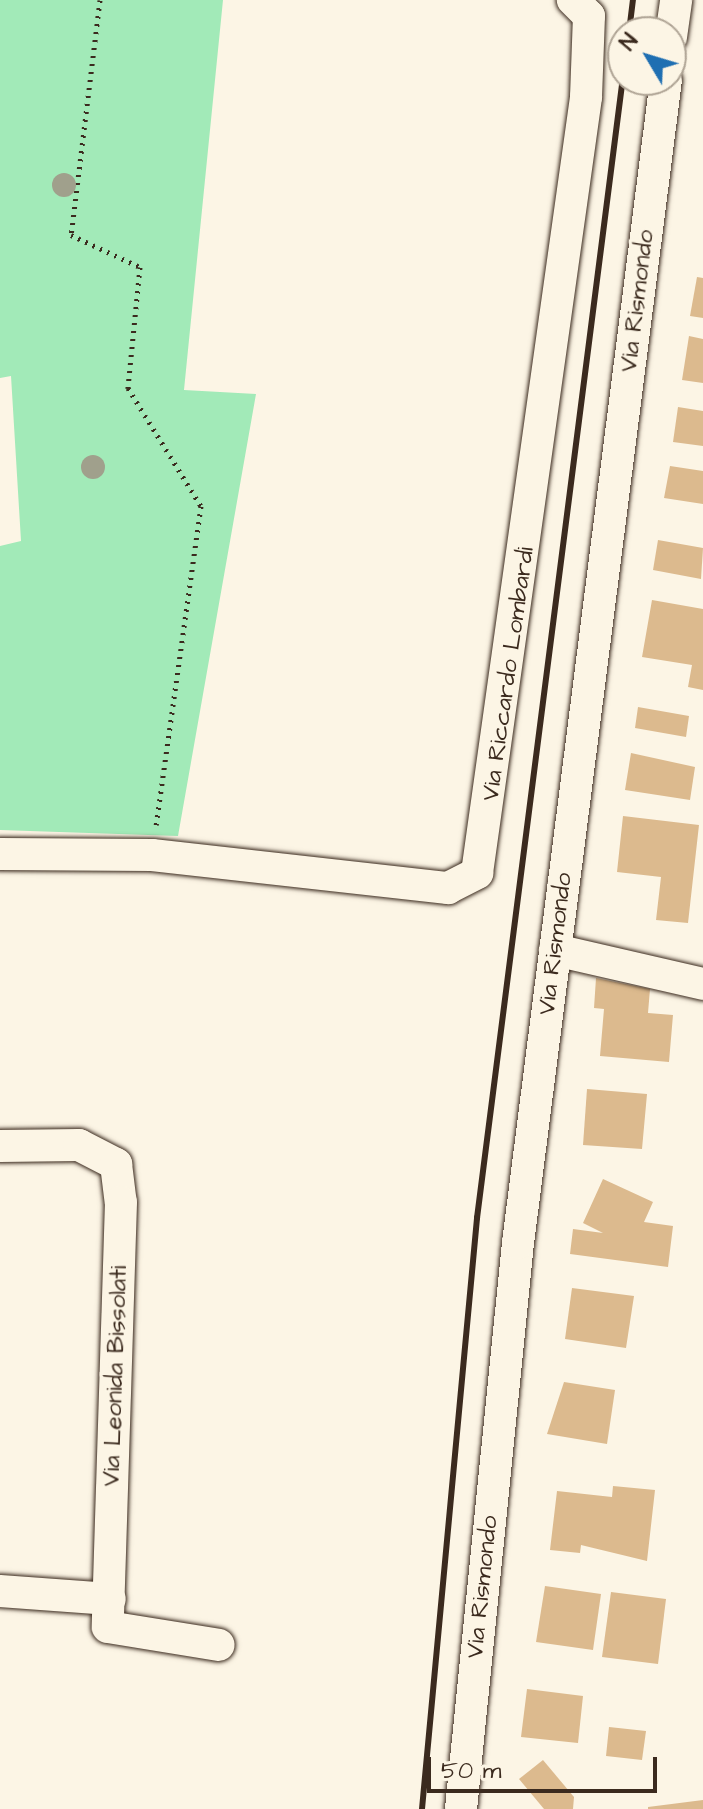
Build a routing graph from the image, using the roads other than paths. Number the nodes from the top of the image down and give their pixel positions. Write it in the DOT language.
graph roads {
  1 [pos="573,0"];
  2 [pos="664,96"];
  3 [pos="0,854"];
  4 [pos="555,950"];
  5 [pos="703,984"];
  6 [pos="0,1146"];
  7 [pos="0,1591"];
  8 [pos="110,1599"];
  9 [pos="219,1645"];
  10 [pos="461,1809"];
  1 -- 3 [label="street, Via Riccardo Lombardi"];
  2 -- 4 [label="street, Via Rismondo"];
  4 -- 5 [label="street"];
  4 -- 10 [label="street, Via Rismondo"];
  6 -- 8 [label="street, Via Leonida Bissolati"];
  7 -- 8 [label="street"];
  8 -- 9 [label="street"];
}
